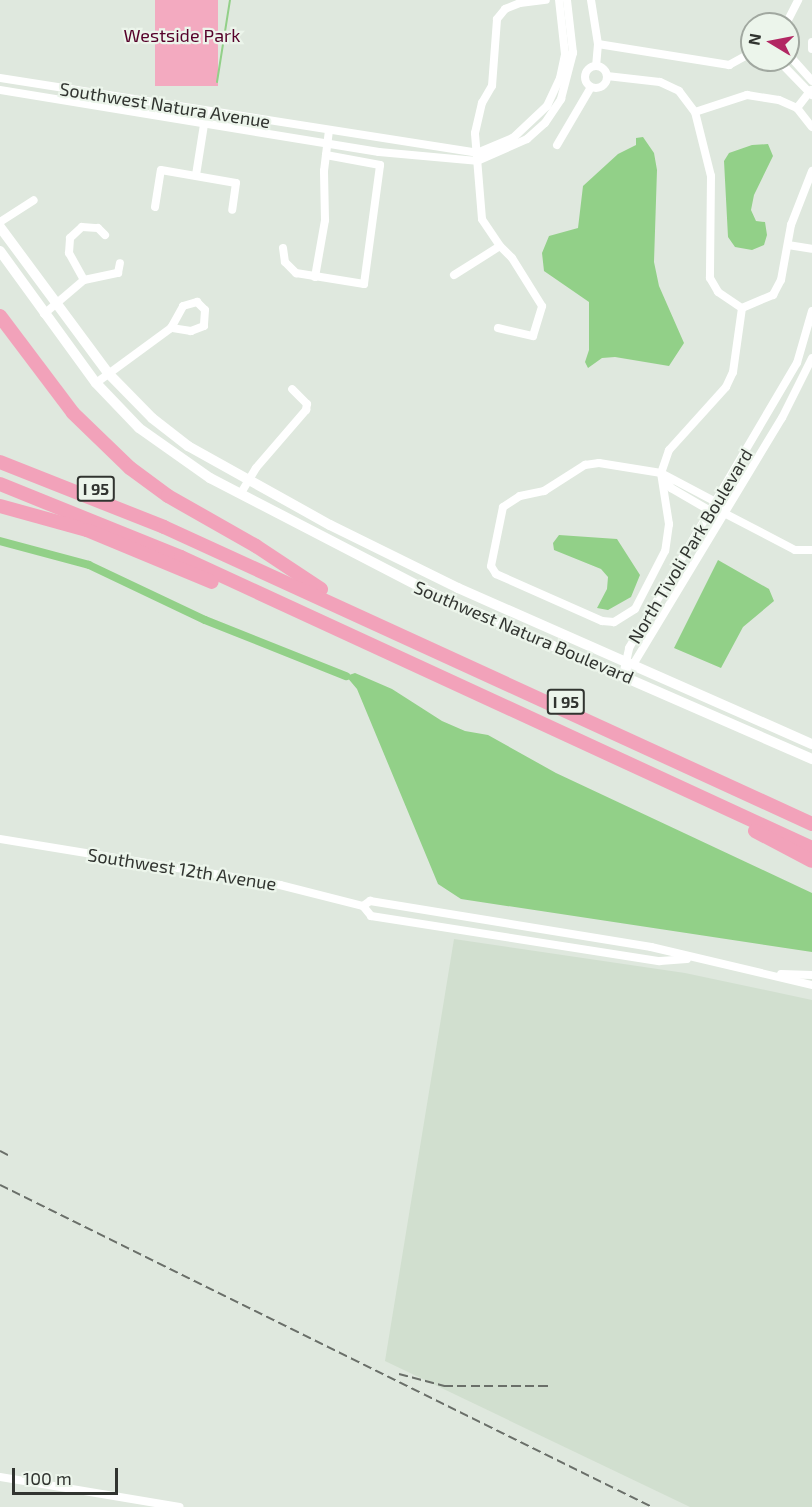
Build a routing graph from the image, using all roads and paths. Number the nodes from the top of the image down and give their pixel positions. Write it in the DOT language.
graph roads {
  1 [pos="546,0"];
  2 [pos="559,0"];
  3 [pos="567,0"];
  4 [pos="591,0"];
  5 [pos="519,2"];
  6 [pos="812,42"];
  7 [pos="598,44"];
  8 [pos="812,49"];
  9 [pos="740,59"];
  10 [pos="597,66"];
  11 [pos="800,68"];
  12 [pos="790,72"];
  13 [pos="607,76"];
  14 [pos="0,78"];
  15 [pos="812,81"];
  16 [pos="23,82"];
  17 [pos="591,87"];
  18 [pos="0,90"];
  19 [pos="811,92"];
  20 [pos="20,94"];
  21 [pos="797,108"];
  22 [pos="206,112"];
  23 [pos="695,112"];
  24 [pos="542,119"];
  25 [pos="204,124"];
  26 [pos="812,127"];
  27 [pos="329,132"];
  28 [pos="328,143"];
  29 [pos="557,145"];
  30 [pos="326,155"];
  31 [pos="477,157"];
  32 [pos="812,171"];
  33 [pos="196,175"];
  34 [pos="34,200"];
  35 [pos="155,207"];
  36 [pos="232,210"];
  37 [pos="0,222"];
  38 [pos="0,227"];
  39 [pos="105,235"];
  40 [pos="788,245"];
  41 [pos="500,246"];
  42 [pos="283,248"];
  43 [pos="812,249"];
  44 [pos="0,251"];
  45 [pos="120,263"];
  46 [pos="454,275"];
  47 [pos="315,277"];
  48 [pos="84,280"];
  49 [pos="55,302"];
  50 [pos="742,308"];
  51 [pos="812,311"];
  52 [pos="44,314"];
  53 [pos="0,316"];
  54 [pos="171,328"];
  55 [pos="498,328"];
  56 [pos="812,358"];
  57 [pos="108,373"];
  58 [pos="96,383"];
  59 [pos="292,389"];
  60 [pos="776,404"];
  61 [pos="787,409"];
  62 [pos="0,453"];
  63 [pos="0,462"];
  64 [pos="661,473"];
  65 [pos="0,475"];
  66 [pos="248,481"];
  67 [pos="0,484"];
  68 [pos="241,494"];
  69 [pos="716,502"];
  70 [pos="0,506"];
  71 [pos="710,513"];
  72 [pos="724,513"];
  73 [pos="812,550"];
  74 [pos="682,558"];
  75 [pos="693,565"];
  76 [pos="321,589"];
  77 [pos="655,604"];
  78 [pos="290,607"];
  79 [pos="667,610"];
  80 [pos="631,662"];
  81 [pos="623,675"];
  82 [pos="812,744"];
  83 [pos="812,759"];
  84 [pos="716,804"];
  85 [pos="812,815"];
  86 [pos="812,824"];
  87 [pos="812,838"];
  88 [pos="0,839"];
  89 [pos="812,848"];
  90 [pos="812,861"];
  91 [pos="363,906"];
  92 [pos="687,959"];
  93 [pos="768,973"];
  94 [pos="812,975"];
  95 [pos="812,985"];
  96 [pos="0,1477"];
  97 [pos="180,1507"];
  1 -- 5 [label="street"];
  2 -- 24 [label="street, Southwest Natura Avenue"];
  3 -- 24 [label="street, Southwest Natura Avenue"];
  4 -- 7 [label="street"];
  5 -- 31 [label="street"];
  6 -- 8 [label="street"];
  7 -- 9 [label="street"];
  7 -- 10 [label="street"];
  10 -- 13 [label="street"];
  10 -- 17 [label="street"];
  11 -- 15 [label="street"];
  12 -- 19 [label="street"];
  13 -- 17 [label="street"];
  13 -- 23 [label="street"];
  14 -- 16 [label="street, Southwest Natura Avenue"];
  16 -- 20 [label="street"];
  16 -- 22 [label="street, Southwest Natura Avenue"];
  17 -- 29 [label="street"];
  18 -- 20 [label="street, Southwest Natura Avenue"];
  19 -- 21 [label="street"];
  20 -- 25 [label="street, Southwest Natura Avenue"];
  21 -- 23 [label="street"];
  21 -- 26 [label="street"];
  22 -- 25 [label="street"];
  22 -- 27 [label="street, Southwest Natura Avenue"];
  23 -- 50 [label="street"];
  24 -- 31 [label="street, Southwest Natura Avenue"];
  25 -- 28 [label="street, Southwest Natura Avenue"];
  25 -- 33 [label="street"];
  27 -- 28 [label="street"];
  27 -- 31 [label="street, Southwest Natura Avenue"];
  28 -- 30 [label="street"];
  28 -- 31 [label="street, Southwest Natura Avenue"];
  30 -- 47 [label="street"];
  30 -- 47 [label="street"];
  31 -- 41 [label="street"];
  32 -- 40 [label="street"];
  33 -- 35 [label="street"];
  33 -- 36 [label="street"];
  34 -- 37 [label="street"];
  38 -- 49 [label="street, Southwest Natura Boulevard"];
  39 -- 48 [label="street"];
  40 -- 43 [label="street"];
  40 -- 50 [label="street"];
  41 -- 46 [label="street"];
  41 -- 55 [label="street"];
  42 -- 47 [label="street"];
  44 -- 52 [label="street, Southwest Natura Boulevard"];
  45 -- 48 [label="street"];
  48 -- 49 [label="street"];
  49 -- 52 [label="street"];
  49 -- 57 [label="street, Southwest Natura Boulevard"];
  50 -- 64 [label="street"];
  51 -- 60 [label="street, North Tivoli Park Boulevard"];
  52 -- 58 [label="street, Southwest Natura Boulevard"];
  53 -- 76 [label="highway"];
  54 -- 54 [label="street"];
  54 -- 57 [label="street"];
  56 -- 61 [label="street, North Tivoli Park Boulevard"];
  57 -- 58 [label="street"];
  57 -- 66 [label="street, Southwest Natura Boulevard"];
  58 -- 68 [label="street, Southwest Natura Boulevard"];
  59 -- 66 [label="street"];
  60 -- 61 [label="street"];
  60 -- 69 [label="street, North Tivoli Park Boulevard"];
  61 -- 72 [label="street, North Tivoli Park Boulevard"];
  62 -- 76 [label="highway, I 95"];
  63 -- 86 [label="highway"];
  64 -- 64 [label="street"];
  64 -- 69 [label="street"];
  64 -- 71 [label="street"];
  65 -- 87 [label="highway"];
  66 -- 68 [label="street"];
  66 -- 80 [label="street, Southwest Natura Boulevard"];
  67 -- 78 [label="highway, I 95"];
  68 -- 81 [label="street, Southwest Natura Boulevard"];
  69 -- 71 [label="street, North Tivoli Park Boulevard"];
  69 -- 72 [label="street"];
  70 -- 78 [label="highway"];
  71 -- 72 [label="street"];
  71 -- 74 [label="street, North Tivoli Park Boulevard"];
  72 -- 73 [label="street"];
  72 -- 75 [label="street, North Tivoli Park Boulevard"];
  74 -- 75 [label="street"];
  74 -- 77 [label="street, North Tivoli Park Boulevard"];
  75 -- 79 [label="street, North Tivoli Park Boulevard"];
  76 -- 85 [label="highway, I 95"];
  77 -- 79 [label="street"];
  77 -- 80 [label="street, North Tivoli Park Boulevard"];
  78 -- 84 [label="highway, I 95"];
  79 -- 80 [label="street, North Tivoli Park Boulevard"];
  80 -- 81 [label="street, North Tivoli Park Boulevard"];
  80 -- 82 [label="street, Southwest Natura Boulevard"];
  81 -- 83 [label="street, Southwest Natura Boulevard"];
  84 -- 89 [label="highway, I 95"];
  84 -- 90 [label="highway"];
  88 -- 91 [label="street, Southwest 12th Avenue"];
  91 -- 92 [label="street, Southwest 12th Avenue"];
  91 -- 92 [label="street, Southwest 12th Avenue"];
  92 -- 93 [label="street, Southwest 12th Avenue"];
  93 -- 94 [label="street, Southwest 12th Avenue"];
  93 -- 95 [label="street, Southwest 12th Avenue"];
  96 -- 97 [label="street"];
}
